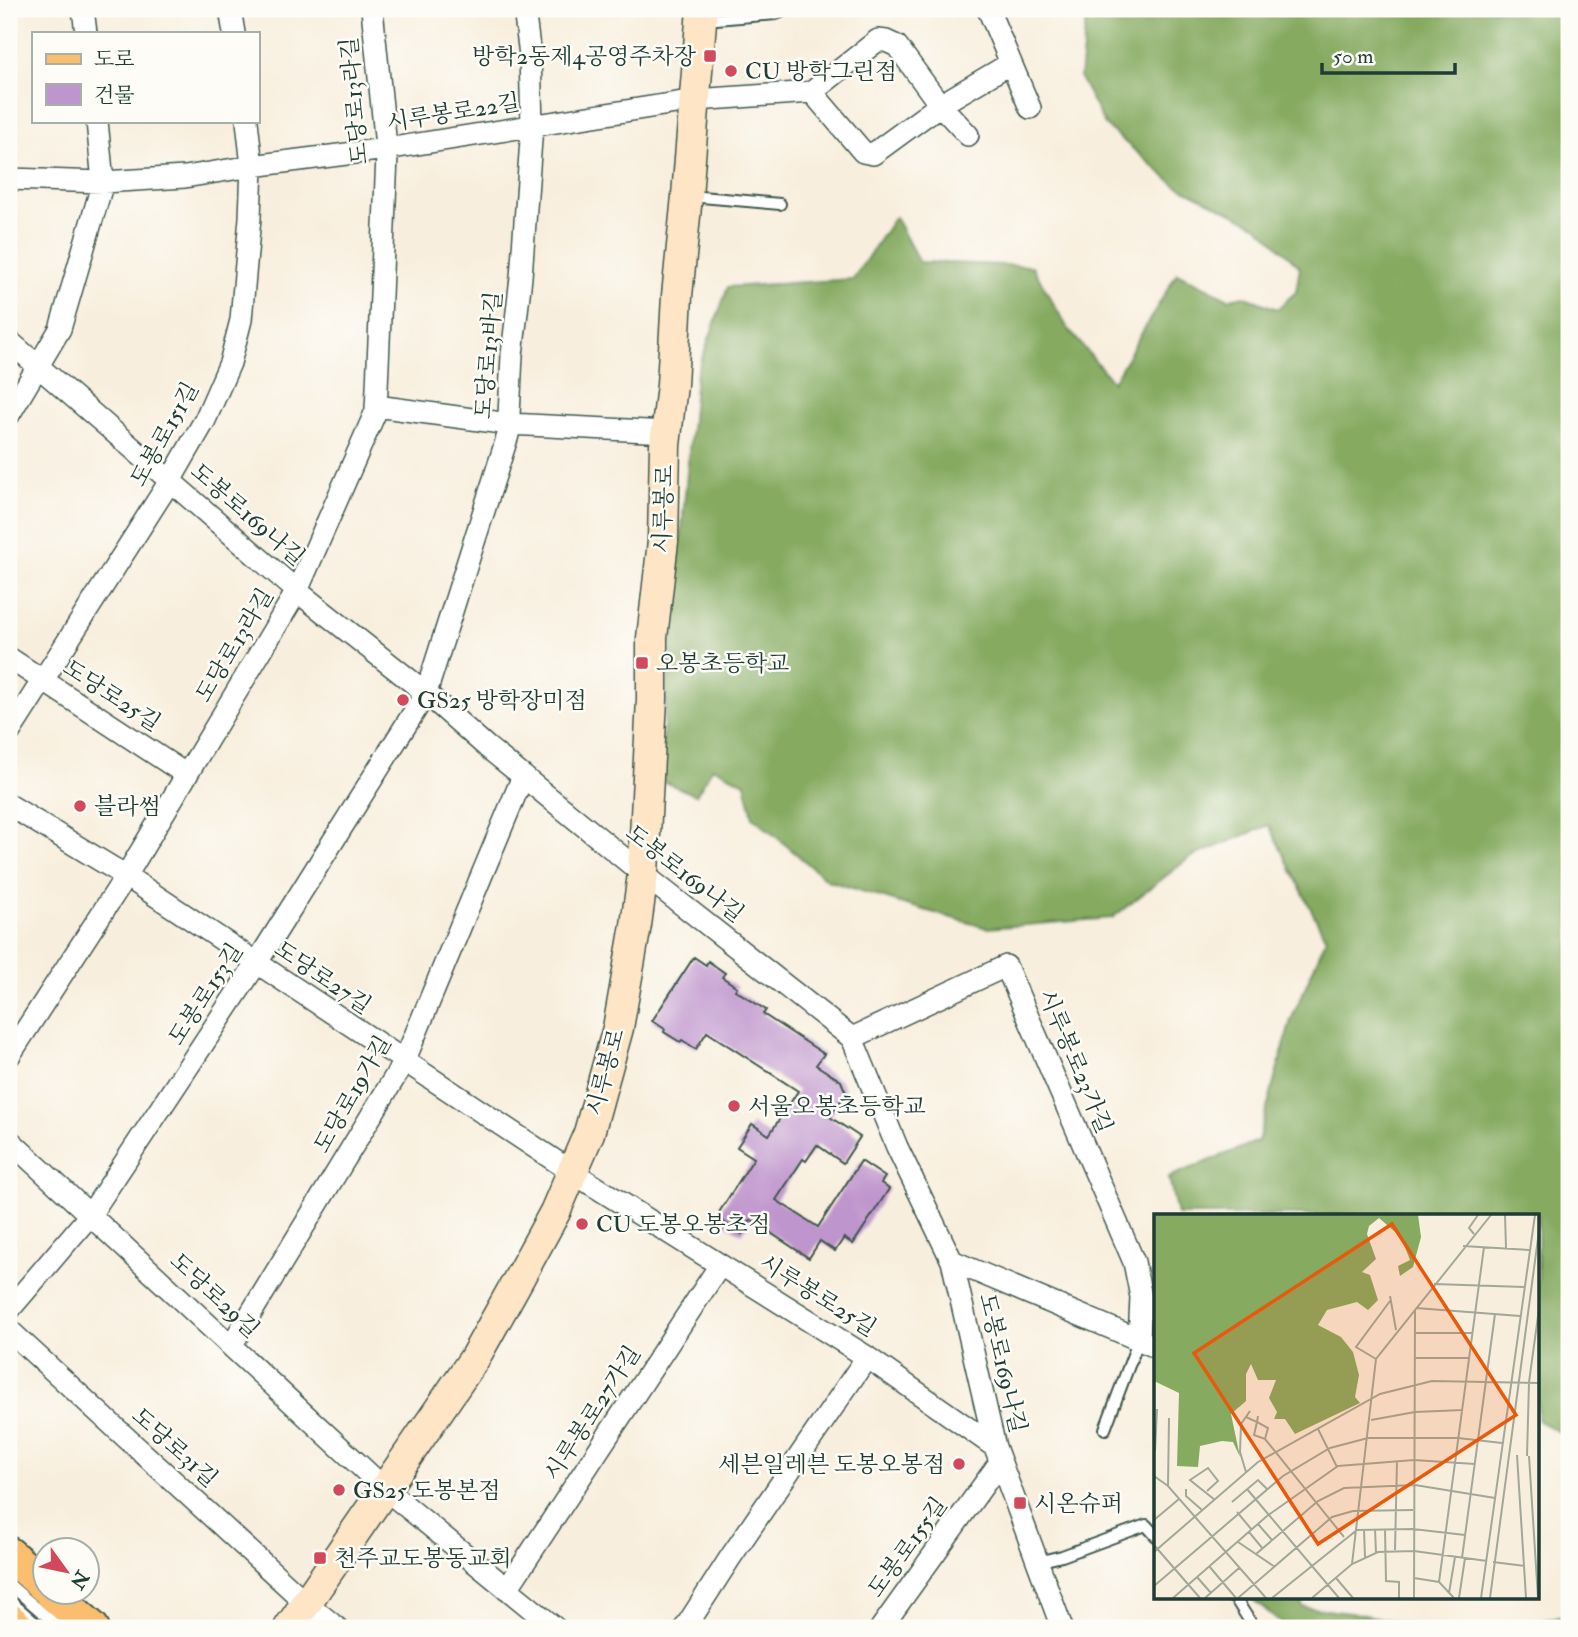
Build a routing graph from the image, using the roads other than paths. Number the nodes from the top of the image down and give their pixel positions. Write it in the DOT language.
graph roads {
  1 [pos="83,9"];
  2 [pos="230,9"];
  3 [pos="372,9"];
  4 [pos="524,9"];
  5 [pos="788,9"];
  6 [pos="988,9"];
  7 [pos="701,14"];
  8 [pos="86,32"];
  9 [pos="234,32"];
  10 [pos="1011,63"];
  11 [pos="812,92"];
  12 [pos="695,100"];
  13 [pos="940,104"];
  14 [pos="1030,108"];
  15 [pos="97,122"];
  16 [pos="247,122"];
  17 [pos="532,126"];
  18 [pos="968,135"];
  19 [pos="386,149"];
  20 [pos="252,166"];
  21 [pos="9,179"];
  22 [pos="103,182"];
  23 [pos="687,196"];
  24 [pos="780,204"];
  25 [pos="9,341"];
  26 [pos="39,366"];
  27 [pos="376,406"];
  28 [pos="9,415"];
  29 [pos="509,424"];
  30 [pos="667,432"];
  31 [pos="170,481"];
  32 [pos="297,591"];
  33 [pos="9,658"];
  34 [pos="41,681"];
  35 [pos="426,693"];
  36 [pos="9,733"];
  37 [pos="187,775"];
  38 [pos="523,776"];
  39 [pos="9,804"];
  40 [pos="643,874"];
  41 [pos="126,876"];
  42 [pos="256,964"];
  43 [pos="852,1038"];
  44 [pos="9,1056"];
  45 [pos="404,1062"];
  46 [pos="9,1140"];
  47 [pos="572,1172"];
  48 [pos="90,1215"];
  49 [pos="952,1261"];
  50 [pos="720,1265"];
  51 [pos="9,1310"];
  52 [pos="9,1330"];
  53 [pos="1148,1343"];
  54 [pos="231,1346"];
  55 [pos="867,1357"];
  56 [pos="1105,1429"];
  57 [pos="998,1455"];
  58 [pos="385,1489"];
  59 [pos="1154,1534"];
  60 [pos="9,1554"];
  61 [pos="1037,1562"];
  62 [pos="32,1575"];
  63 [pos="9,1584"];
  64 [pos="507,1589"];
  65 [pos="1235,1598"];
  66 [pos="9,1600"];
  67 [pos="306,1603"];
  68 [pos="68,1606"];
  69 [pos="9,1620"];
  70 [pos="18,1628"];
  71 [pos="41,1628"];
  72 [pos="60,1628"];
  73 [pos="92,1628"];
  74 [pos="289,1628"];
  75 [pos="338,1628"];
  76 [pos="555,1628"];
  77 [pos="685,1628"];
  78 [pos="881,1628"];
  79 [pos="1062,1628"];
  80 [pos="1254,1628"];
  1 -- 8 [label="street"];
  2 -- 9 [label="street"];
  3 -- 19 [label="street, 도당로13라길"];
  4 -- 17 [label="street, 도당로13바길"];
  5 -- 7 [label="lane"];
  6 -- 10 [label="street"];
  7 -- 12 [label="street, 시루봉로"];
  10 -- 13 [label="street"];
  10 -- 14 [label="street"];
  11 -- 12 [label="street"];
  11 -- 13 [label="street"];
  11 -- 13 [label="street"];
  12 -- 17 [label="street, 시루봉로22길"];
  12 -- 23 [label="street, 시루봉로"];
  13 -- 18 [label="street"];
  15 -- 22 [label="street"];
  16 -- 20 [label="street, 도봉로151길"];
  17 -- 19 [label="street, 시루봉로22길"];
  17 -- 29 [label="street, 도당로13바길"];
  19 -- 20 [label="street, 시루봉로22길"];
  19 -- 27 [label="street, 도당로13라길"];
  20 -- 22 [label="street, 시루봉로22길"];
  20 -- 31 [label="street, 도봉로151길"];
  21 -- 22 [label="street, 시루봉로22길"];
  22 -- 26 [label="street"];
  23 -- 24 [label="lane"];
  23 -- 30 [label="street, 시루봉로"];
  25 -- 26 [label="street, 도봉로169나길"];
  26 -- 28 [label="street"];
  26 -- 31 [label="street, 도봉로169나길"];
  27 -- 29 [label="street, 시루봉로"];
  27 -- 32 [label="street, 도당로13라길"];
  29 -- 30 [label="street, 시루봉로"];
  29 -- 35 [label="street, 도당로13바길"];
  30 -- 40 [label="street, 시루봉로"];
  31 -- 32 [label="street, 도봉로169나길"];
  31 -- 34 [label="street, 도봉로151길"];
  32 -- 35 [label="street, 도봉로169나길"];
  32 -- 37 [label="street, 도당로13라길"];
  33 -- 34 [label="street, 도당로25길"];
  34 -- 36 [label="street, 도봉로151길"];
  34 -- 37 [label="street, 도당로25길"];
  35 -- 38 [label="street, 도봉로169나길"];
  35 -- 42 [label="street, 도봉로153길"];
  37 -- 41 [label="street, 도당로13라길"];
  38 -- 40 [label="street, 도봉로169나길"];
  38 -- 45 [label="street, 도당로19가길"];
  39 -- 41 [label="street, 도당로27길"];
  40 -- 43 [label="street, 도봉로169나길"];
  40 -- 47 [label="street, 시루봉로"];
  41 -- 42 [label="street, 도당로27길"];
  41 -- 44 [label="street, 도당로13라길"];
  42 -- 45 [label="street, 도당로27길"];
  42 -- 48 [label="street, 도봉로153길"];
  43 -- 49 [label="street, 도봉로169나길"];
  43 -- 53 [label="street, 시루봉로23가길"];
  45 -- 47 [label="street, 도당로27길"];
  45 -- 54 [label="street, 도당로19가길"];
  46 -- 48 [label="street, 도당로29길"];
  47 -- 50 [label="street, 시루봉로25길"];
  47 -- 58 [label="street, 시루봉로"];
  48 -- 51 [label="street, 도봉로153길"];
  48 -- 54 [label="street, 도당로29길"];
  49 -- 53 [label="street"];
  49 -- 57 [label="street, 도봉로169나길"];
  50 -- 55 [label="street, 시루봉로25길"];
  50 -- 64 [label="street, 시루봉로27가길"];
  52 -- 67 [label="street, 도당로31길"];
  53 -- 56 [label="lane"];
  54 -- 58 [label="street, 도당로29길"];
  55 -- 57 [label="street, 시루봉로25길"];
  55 -- 77 [label="street"];
  57 -- 61 [label="street, 도봉로169나길"];
  57 -- 78 [label="street, 도봉로155길"];
  58 -- 64 [label="street, 도당로29길"];
  58 -- 67 [label="street, 시루봉로"];
  59 -- 61 [label="lane"];
  60 -- 62 [label="main road"];
  61 -- 79 [label="street, 도봉로169나길"];
  63 -- 72 [label="lane"];
  64 -- 76 [label="street, 도당로29길"];
  65 -- 80 [label="lane"];
  66 -- 71 [label="lane"];
  67 -- 74 [label="street, 시루봉로"];
  67 -- 75 [label="street, 도당로31길"];
  68 -- 73 [label="main road"];
  69 -- 70 [label="main road"];
}
